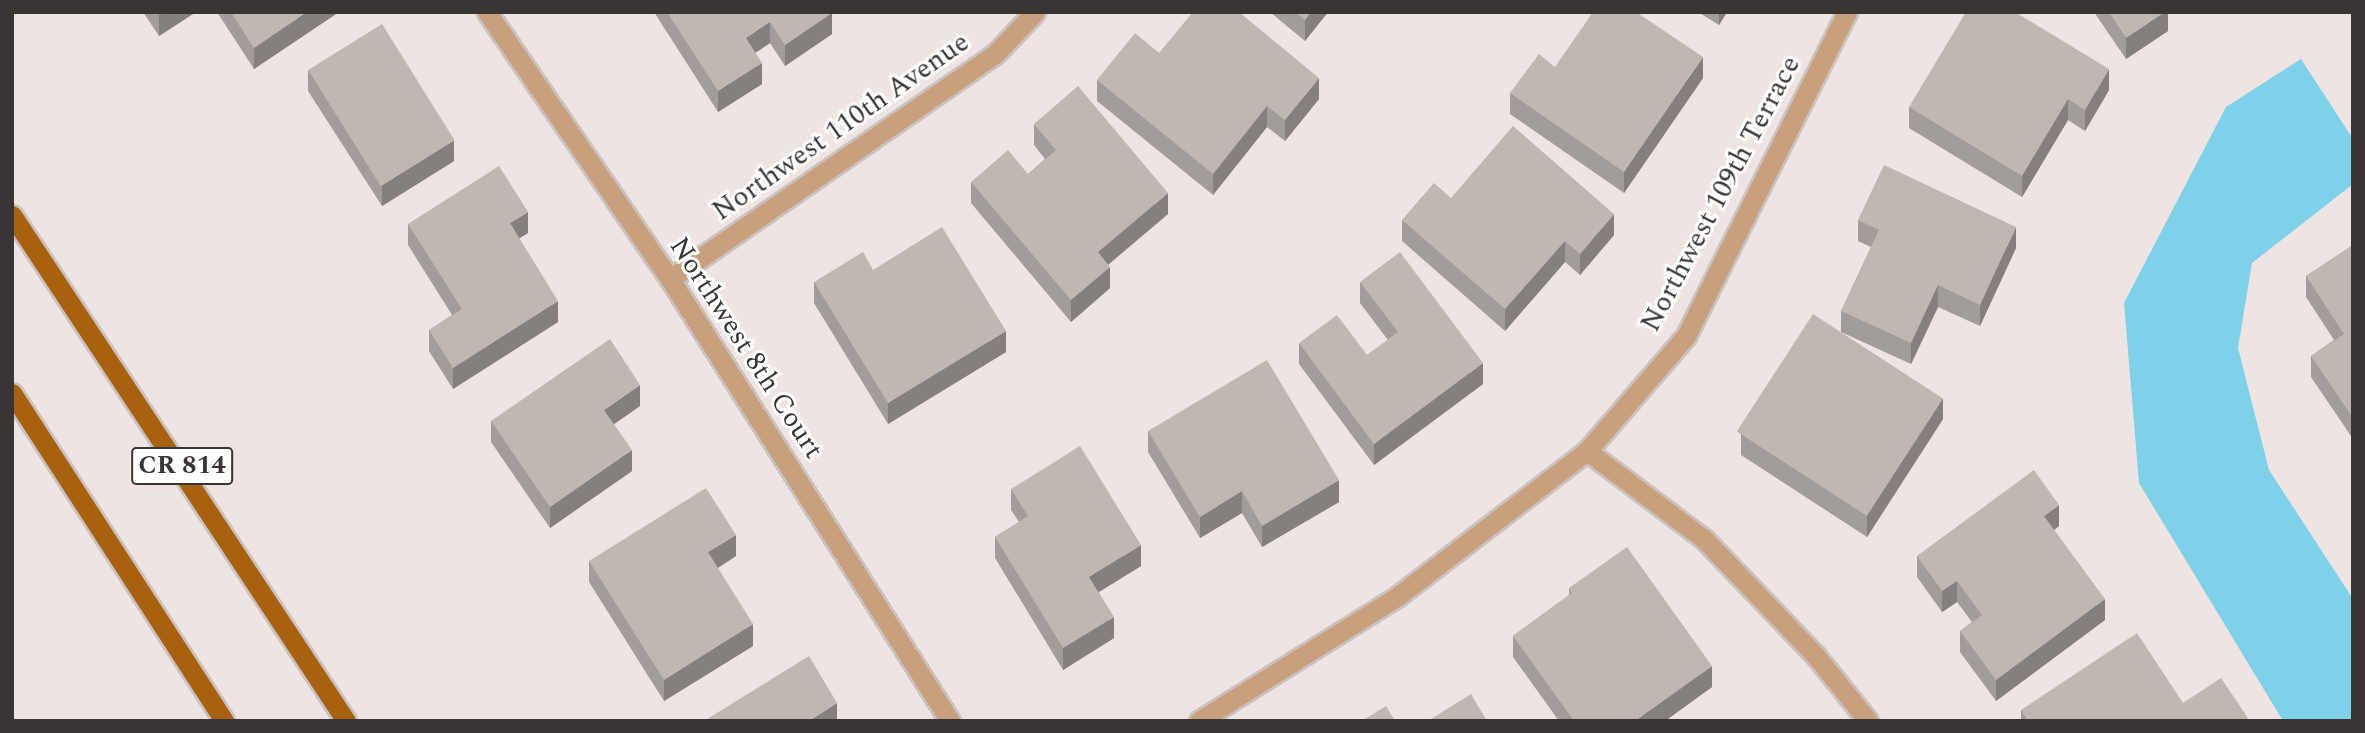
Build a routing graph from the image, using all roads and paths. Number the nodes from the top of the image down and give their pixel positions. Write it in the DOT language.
graph roads {
  1 [pos="487,12"];
  2 [pos="1035,12"];
  3 [pos="1847,12"];
  4 [pos="12,215"];
  5 [pos="670,279"];
  6 [pos="12,393"];
  7 [pos="1587,451"];
  8 [pos="224,721"];
  9 [pos="346,721"];
  10 [pos="950,721"];
  11 [pos="1199,721"];
  12 [pos="1868,721"];
  1 -- 5 [label="street, Northwest 8th Court"];
  2 -- 5 [label="street, Northwest 110th Avenue"];
  3 -- 7 [label="street, Northwest 109th Terrace"];
  4 -- 9 [label="main road, CR 814"];
  5 -- 10 [label="street, Northwest 8th Court"];
  6 -- 8 [label="main road"];
  7 -- 11 [label="street, Northwest 109th Terrace"];
  7 -- 12 [label="street"];
}
